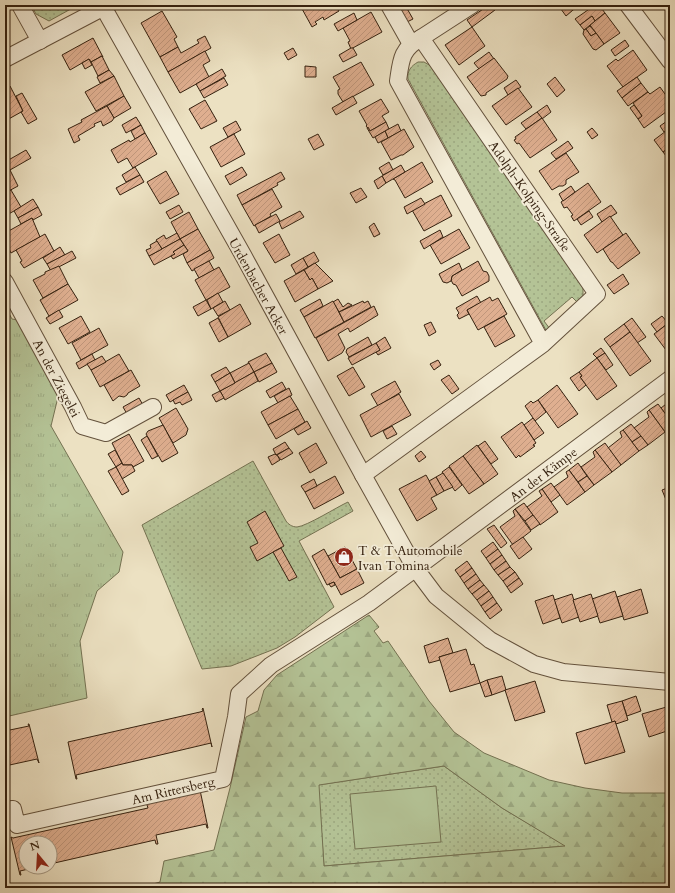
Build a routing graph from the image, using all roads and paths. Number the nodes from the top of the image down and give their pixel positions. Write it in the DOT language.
graph roads {
  1 [pos="20,5"];
  2 [pos="389,5"];
  3 [pos="472,5"];
  4 [pos="628,5"];
  5 [pos="104,6"];
  6 [pos="40,41"];
  7 [pos="416,41"];
  8 [pos="5,59"];
  9 [pos="670,61"];
  10 [pos="5,282"];
  11 [pos="543,344"];
  12 [pos="670,379"];
  13 [pos="153,408"];
  14 [pos="363,475"];
  15 [pos="415,568"];
  16 [pos="670,682"];
  17 [pos="5,810"];
  1 -- 6 [label="street"];
  2 -- 7 [label="street, Adolph-Kolping-Straße"];
  3 -- 7 [label="street"];
  4 -- 9 [label="street"];
  5 -- 6 [label="street"];
  5 -- 14 [label="street, Urdenbacher Acker"];
  6 -- 8 [label="street"];
  7 -- 11 [label="street"];
  7 -- 11 [label="street, Adolph-Kolping-Straße"];
  10 -- 13 [label="street, An der Ziegelei"];
  11 -- 14 [label="street, Adolph-Kolping-Straße"];
  12 -- 15 [label="street, An der Kämpe"];
  14 -- 15 [label="street, Urdenbacher Acker"];
  15 -- 16 [label="street, Urdenbacher Acker"];
  15 -- 17 [label="street, Am Rittersberg"];
}
